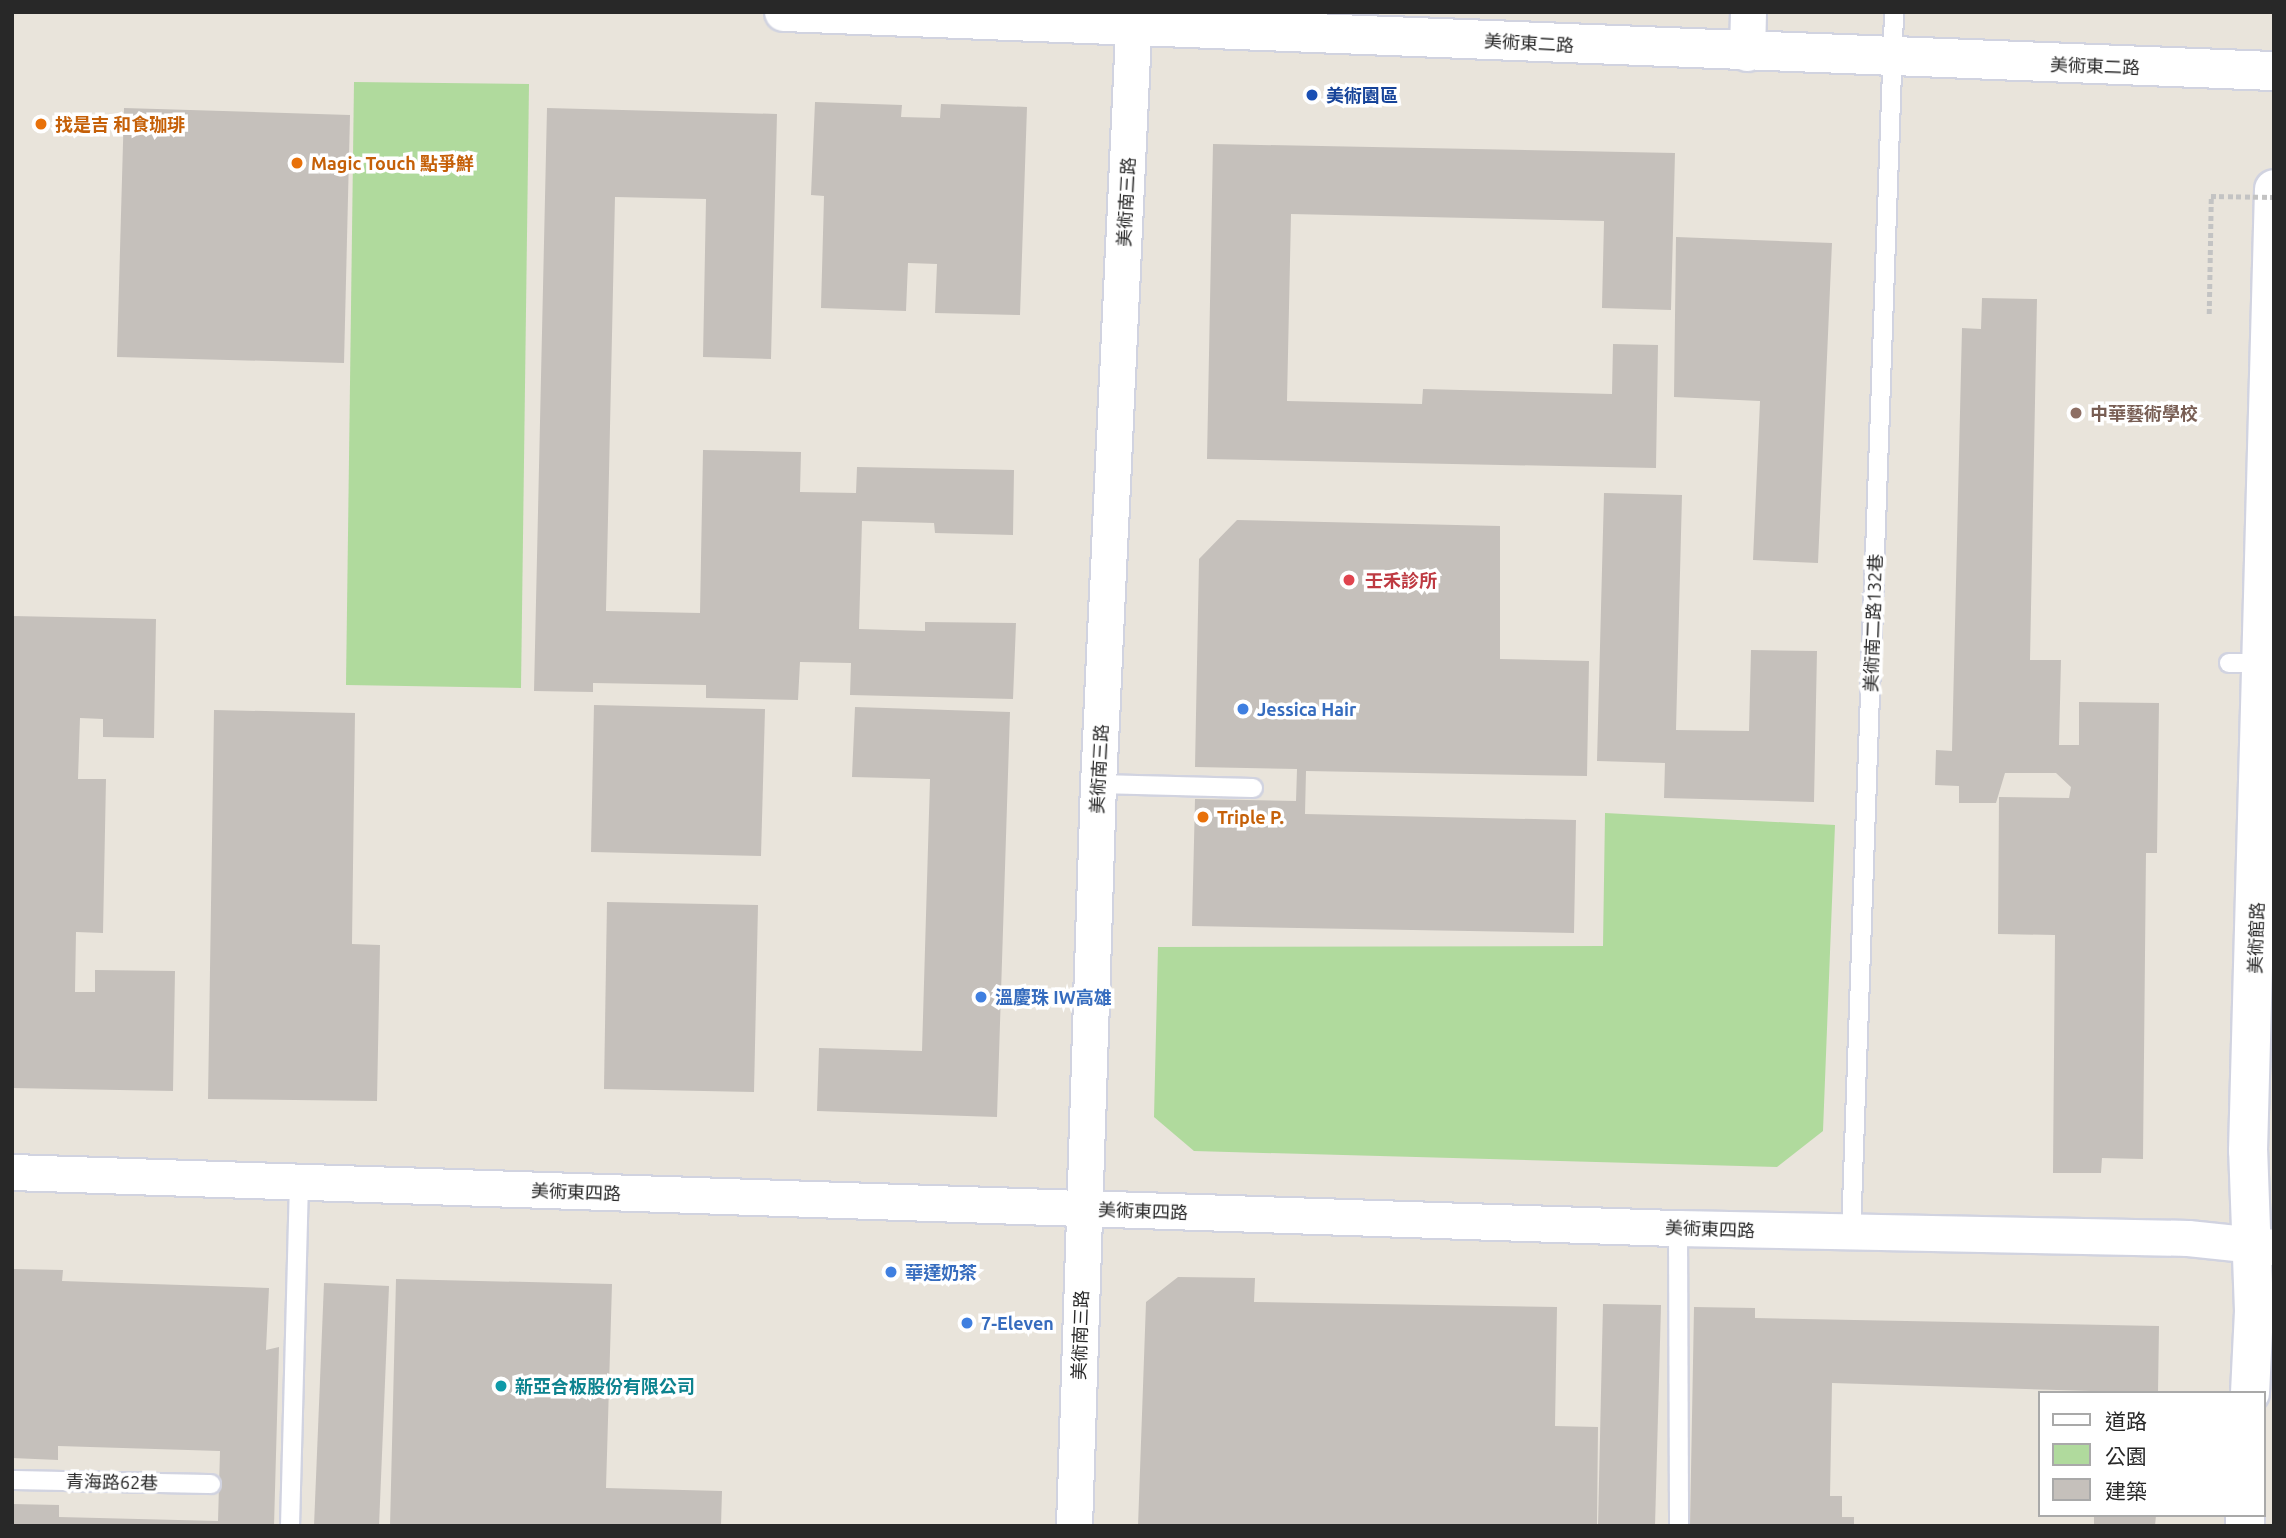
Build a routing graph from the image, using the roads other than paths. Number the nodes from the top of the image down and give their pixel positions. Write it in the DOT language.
graph roads {
  1 [pos="784,12"];
  2 [pos="1748,12"];
  3 [pos="1894,12"];
  4 [pos="1133,18"];
  5 [pos="1747,53"];
  6 [pos="1892,59"];
  7 [pos="2274,71"];
  8 [pos="2274,189"];
  9 [pos="1098,783"];
  10 [pos="1253,789"];
  11 [pos="12,1172"];
  12 [pos="299,1183"];
  13 [pos="1083,1209"];
  14 [pos="1678,1228"];
  15 [pos="1851,1233"];
  16 [pos="2262,1245"];
  17 [pos="2250,1391"];
  18 [pos="12,1480"];
  19 [pos="211,1484"];
  20 [pos="290,1526"];
  21 [pos="1074,1526"];
  22 [pos="1679,1526"];
  1 -- 4 [label="street, 美術東二路"];
  2 -- 5 [label="street"];
  3 -- 6 [label="lane, 美術南二路132巷"];
  4 -- 5 [label="street, 美術東二路"];
  4 -- 9 [label="street, 美術南三路"];
  5 -- 6 [label="street, 美術東二路"];
  6 -- 7 [label="street, 美術東二路"];
  6 -- 15 [label="lane, 美術南二路132巷"];
  8 -- 16 [label="street, 美術館路"];
  9 -- 10 [label="lane"];
  9 -- 13 [label="street, 美術南三路"];
  11 -- 12 [label="street, 美術東四路"];
  12 -- 13 [label="street, 美術東四路"];
  12 -- 20 [label="lane"];
  13 -- 14 [label="street, 美術東四路"];
  13 -- 21 [label="street, 美術南三路"];
  14 -- 15 [label="street, 美術東四路"];
  14 -- 22 [label="lane"];
  15 -- 16 [label="street, 美術東四路"];
  16 -- 17 [label="street, 美術館路"];
  18 -- 19 [label="lane, 青海路62巷"];
}
